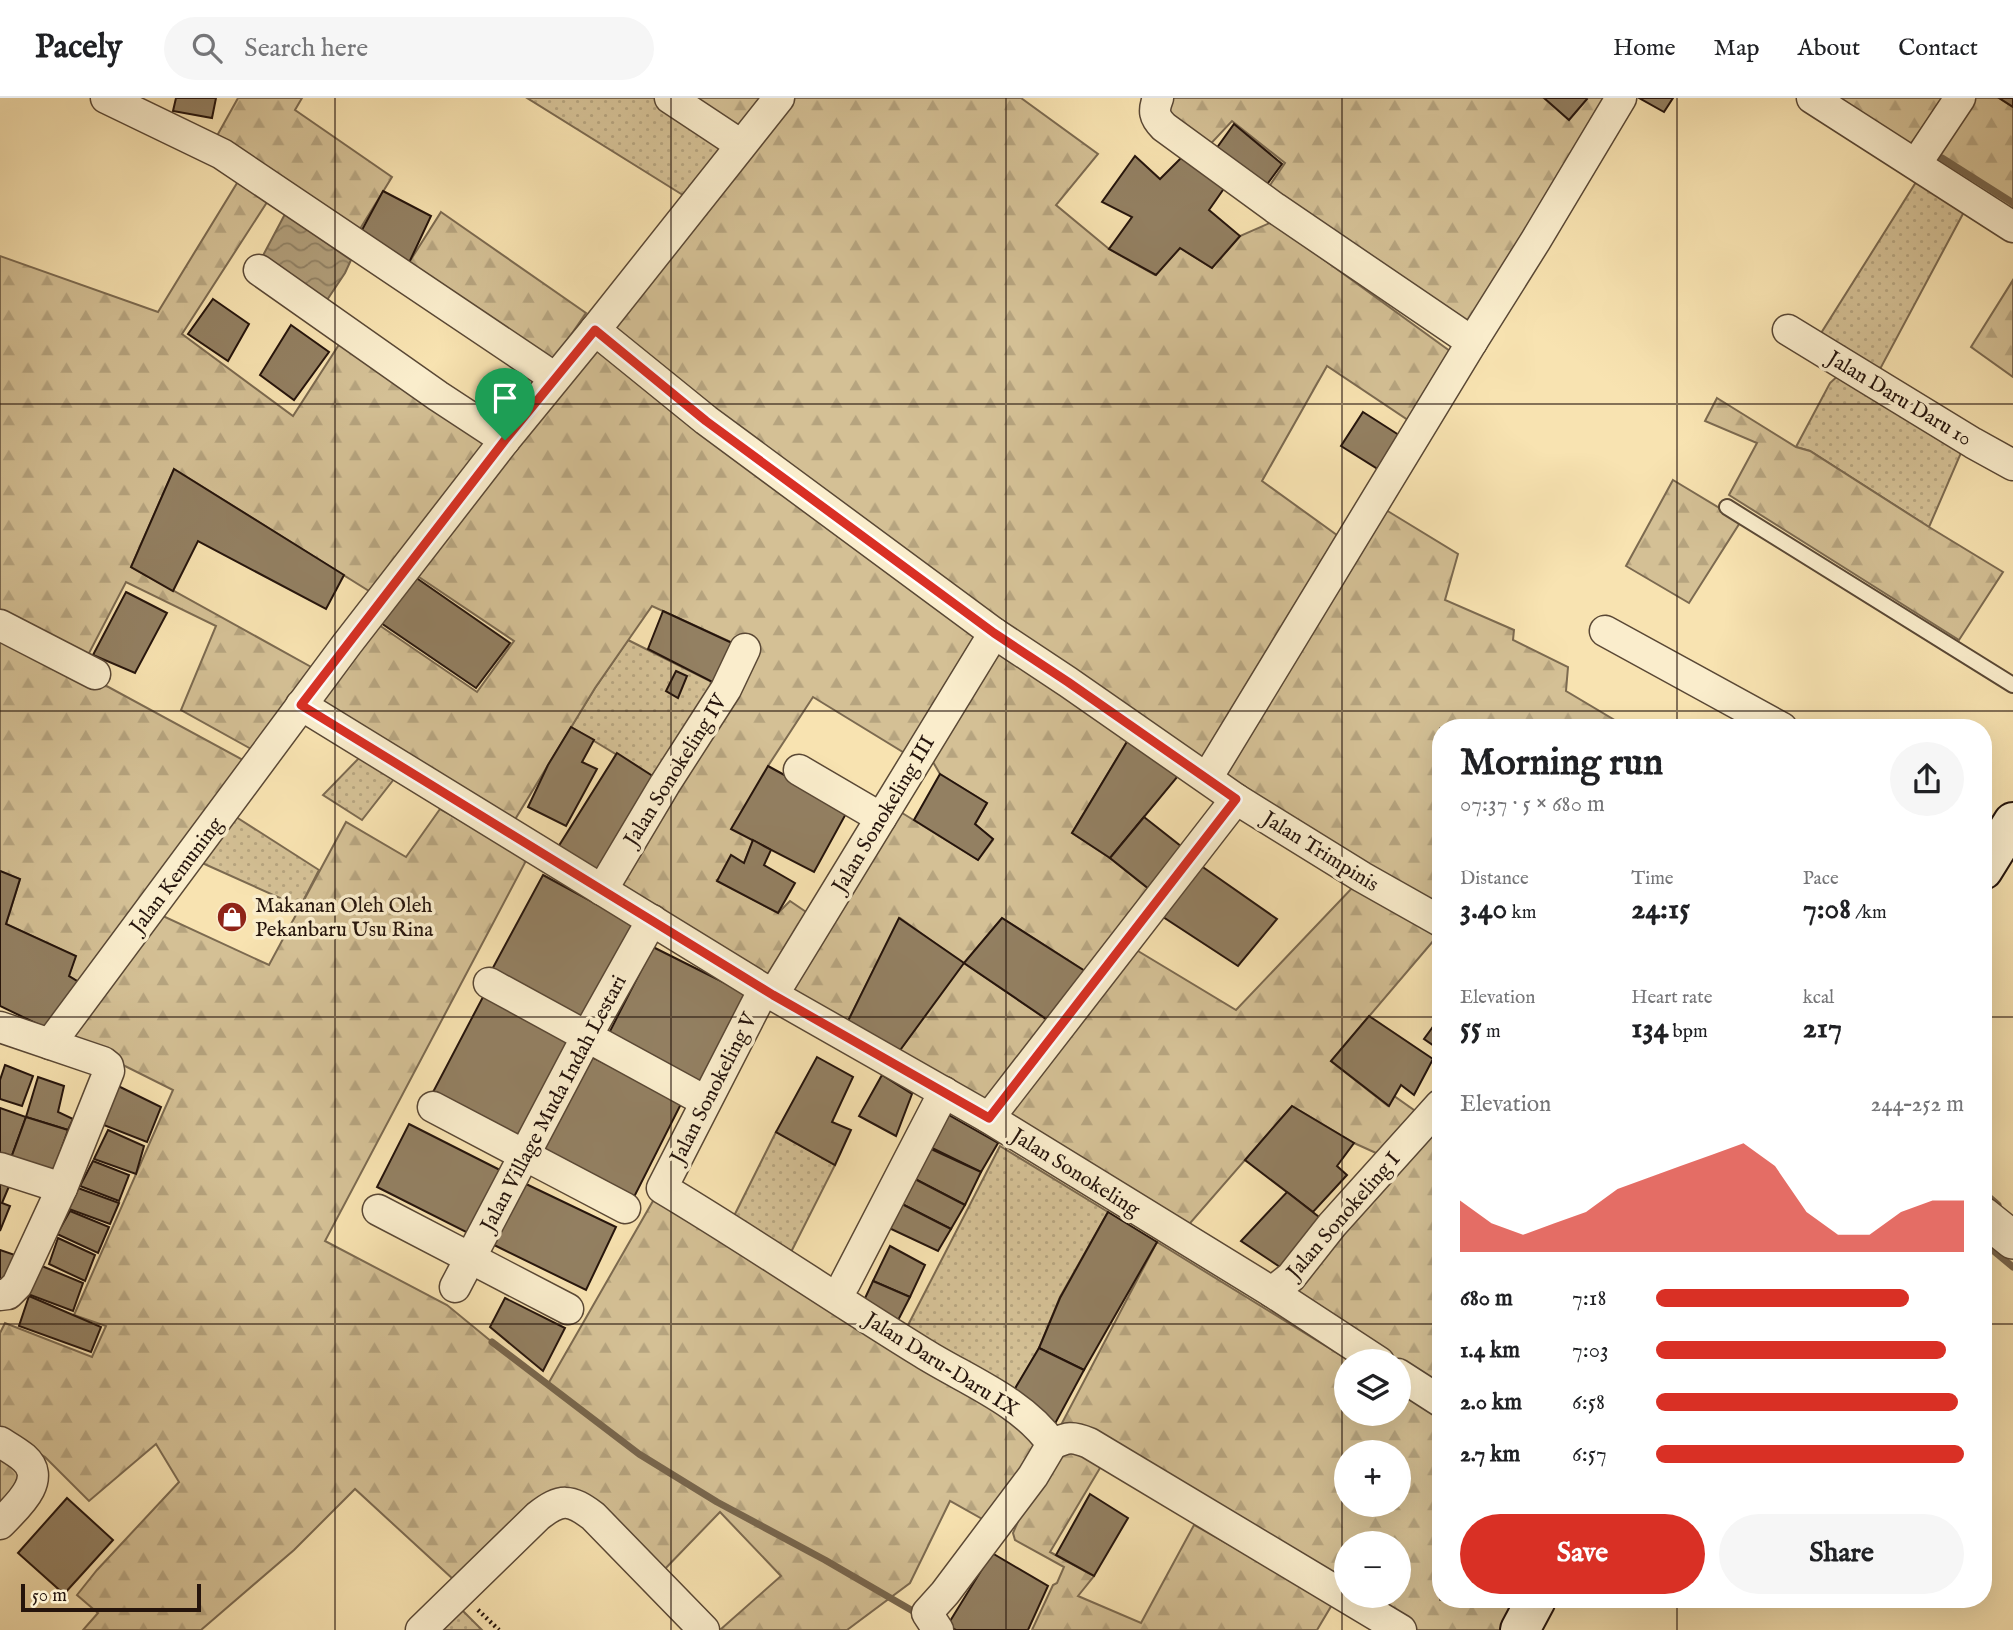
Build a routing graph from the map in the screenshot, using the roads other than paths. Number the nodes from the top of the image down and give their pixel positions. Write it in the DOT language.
graph roads {
  1 [pos="106,98"];
  2 [pos="670,98"];
  3 [pos="779,98"];
  4 [pos="1158,98"];
  5 [pos="1621,98"];
  6 [pos="1812,98"];
  7 [pos="1960,98"];
  8 [pos="741,145"];
  9 [pos="1916,164"];
  10 [pos="2013,227"];
  11 [pos="258,270"];
  12 [pos="595,330"];
  13 [pos="1788,330"];
  14 [pos="1472,342"];
  15 [pos="555,378"];
  16 [pos="505,440"];
  17 [pos="2013,465"];
  18 [pos="1727,507"];
  19 [pos="0,625"];
  20 [pos="1605,631"];
  21 [pos="994,633"];
  22 [pos="745,649"];
  23 [pos="95,674"];
  24 [pos="2013,685"];
  25 [pos="301,705"];
  26 [pos="1766,719"];
  27 [pos="799,770"];
  28 [pos="1207,778"];
  29 [pos="1236,799"];
  30 [pos="881,818"];
  31 [pos="602,890"];
  32 [pos="1432,916"];
  33 [pos="652,920"];
  34 [pos="489,982"];
  35 [pos="768,992"];
  36 [pos="0,1027"];
  37 [pos="587,1037"];
  38 [pos="50,1044"];
  39 [pos="944,1092"];
  40 [pos="694,1095"];
  41 [pos="433,1107"];
  42 [pos="1432,1114"];
  43 [pos="989,1118"];
  44 [pos="525,1155"];
  45 [pos="0,1168"];
  46 [pos="62,1188"];
  47 [pos="662,1188"];
  48 [pos="625,1208"];
  49 [pos="378,1210"];
  50 [pos="1992,1223"];
  51 [pos="2013,1240"];
  52 [pos="471,1258"];
  53 [pos="845,1283"];
  54 [pos="455,1287"];
  55 [pos="1272,1292"];
  56 [pos="0,1295"];
  57 [pos="568,1309"];
  58 [pos="1360,1349"];
  59 [pos="1411,1382"];
  60 [pos="1432,1396"];
  61 [pos="0,1442"];
  62 [pos="1052,1444"];
  63 [pos="0,1524"];
  64 [pos="1532,1608"];
  65 [pos="421,1630"];
  66 [pos="704,1630"];
  67 [pos="938,1630"];
  68 [pos="1401,1630"];
  69 [pos="1520,1630"];
  1 -- 15 [label="street"];
  2 -- 8 [label="street"];
  3 -- 8 [label="street, Jalan Kemuning"];
  4 -- 14 [label="street"];
  5 -- 14 [label="street"];
  6 -- 9 [label="street"];
  7 -- 9 [label="street"];
  8 -- 12 [label="street, Jalan Kemuning"];
  9 -- 10 [label="street"];
  11 -- 16 [label="street"];
  12 -- 15 [label="street, Jalan Kemuning"];
  12 -- 21 [label="street, Jalan Trimpinis"];
  13 -- 17 [label="street, Jalan Daru Daru 10"];
  14 -- 28 [label="street"];
  15 -- 16 [label="street, Jalan Kemuning"];
  16 -- 25 [label="street, Jalan Kemuning"];
  18 -- 24 [label="lane"];
  19 -- 23 [label="street"];
  20 -- 26 [label="street"];
  21 -- 28 [label="street, Jalan Trimpinis"];
  21 -- 30 [label="street, Jalan Sonokeling III"];
  22 -- 31 [label="street, Jalan Sonokeling IV"];
  25 -- 31 [label="street, Jalan Sonokeling"];
  25 -- 38 [label="street, Jalan Kemuning"];
  27 -- 30 [label="street"];
  28 -- 29 [label="street, Jalan Trimpinis"];
  29 -- 32 [label="street, Jalan Trimpinis"];
  29 -- 43 [label="street"];
  30 -- 35 [label="street, Jalan Sonokeling III"];
  31 -- 33 [label="street, Jalan Sonokeling"];
  33 -- 35 [label="street, Jalan Sonokeling"];
  33 -- 37 [label="street, Jalan Village Muda Indah Lestari"];
  34 -- 37 [label="street"];
  35 -- 39 [label="street, Jalan Sonokeling"];
  35 -- 47 [label="street, Jalan Sonokeling V"];
  36 -- 38 [label="street"];
  37 -- 40 [label="street"];
  37 -- 44 [label="street, Jalan Village Muda Indah Lestari"];
  38 -- 46 [label="street"];
  39 -- 43 [label="street, Jalan Sonokeling"];
  39 -- 53 [label="street"];
  41 -- 44 [label="street"];
  42 -- 55 [label="street, Jalan Sonokeling I"];
  43 -- 55 [label="street, Jalan Sonokeling"];
  44 -- 48 [label="street"];
  44 -- 52 [label="street, Jalan Village Muda Indah Lestari"];
  45 -- 46 [label="street"];
  46 -- 56 [label="street"];
  47 -- 62 [label="street, Jalan Daru-Daru IX"];
  49 -- 52 [label="street"];
  50 -- 51 [label="street"];
  52 -- 54 [label="street, Jalan Village Muda Indah Lestari"];
  52 -- 57 [label="street"];
  55 -- 58 [label="street, Jalan Sonokeling"];
  59 -- 60 [label="street"];
  61 -- 63 [label="street"];
  62 -- 67 [label="street"];
  62 -- 68 [label="street"];
  64 -- 69 [label="main road"];
  65 -- 66 [label="street"];
}
